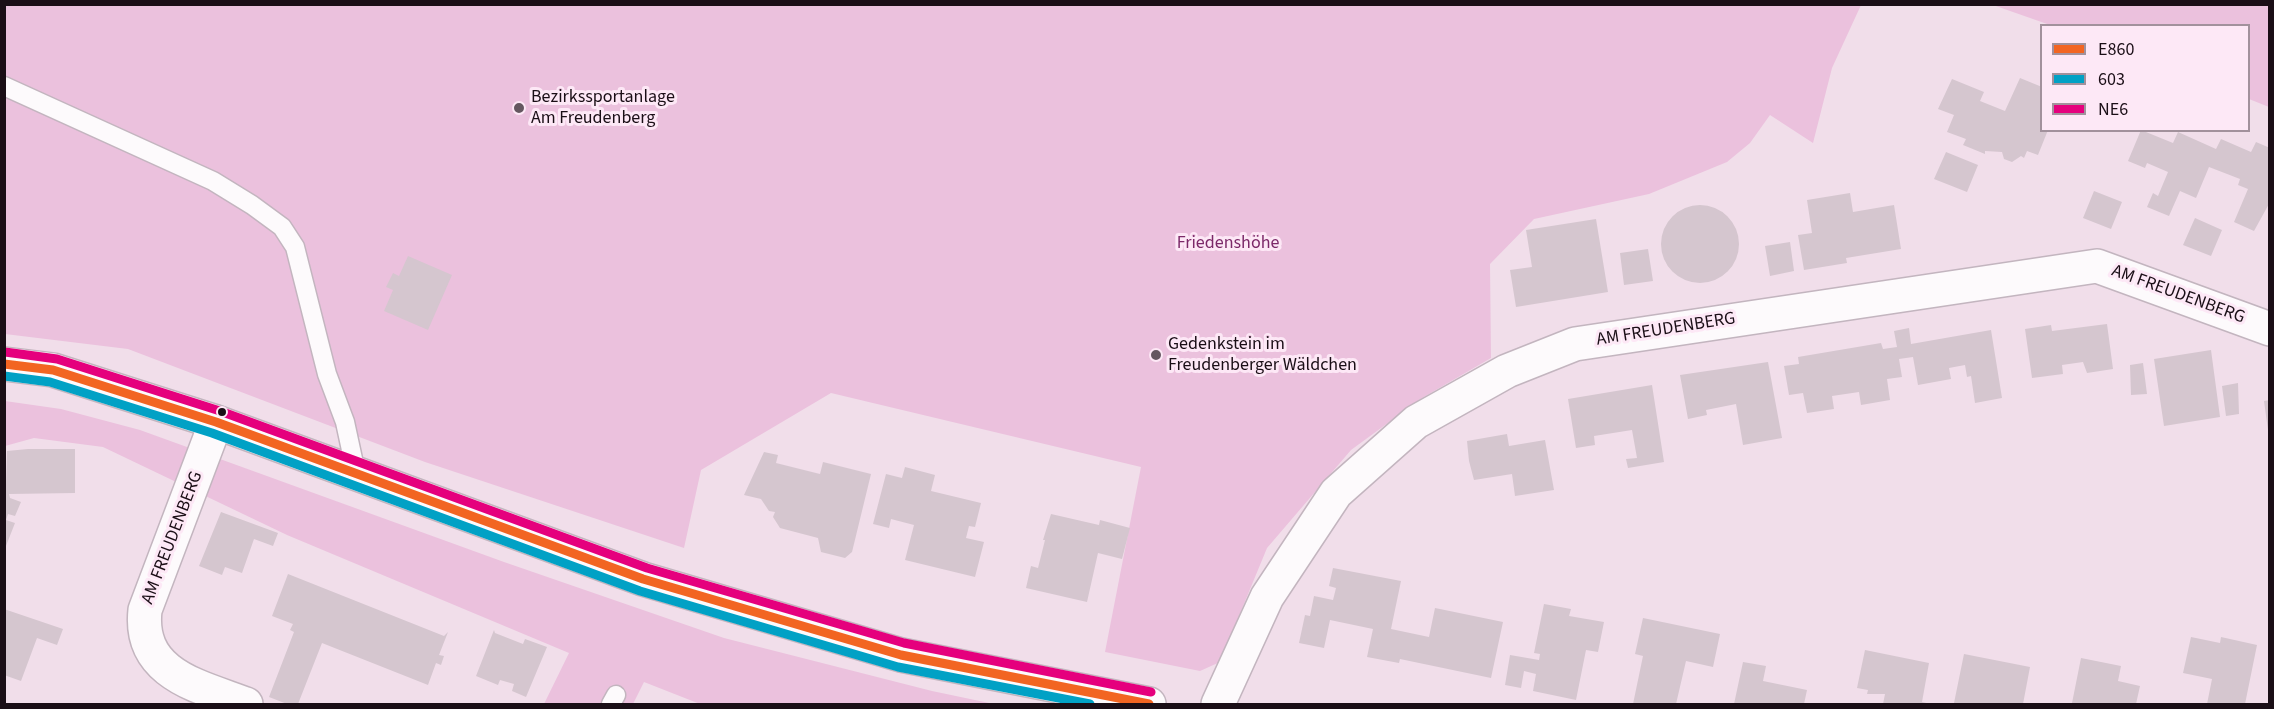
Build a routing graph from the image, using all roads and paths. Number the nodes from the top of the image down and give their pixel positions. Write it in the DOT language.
graph roads {
  1 [pos="4,86"];
  2 [pos="2270,329"];
  3 [pos="4,364"];
  4 [pos="216,422"];
  5 [pos="356,473"];
  6 [pos="246,705"];
  7 [pos="1149,705"];
  8 [pos="1218,705"];
  1 -- 5 [label="lane"];
  2 -- 8 [label="street, AM FREUDENBERG"];
  3 -- 4 [label="street"];
  4 -- 5 [label="street"];
  4 -- 6 [label="street, AM FREUDENBERG"];
  5 -- 7 [label="street"];
}
